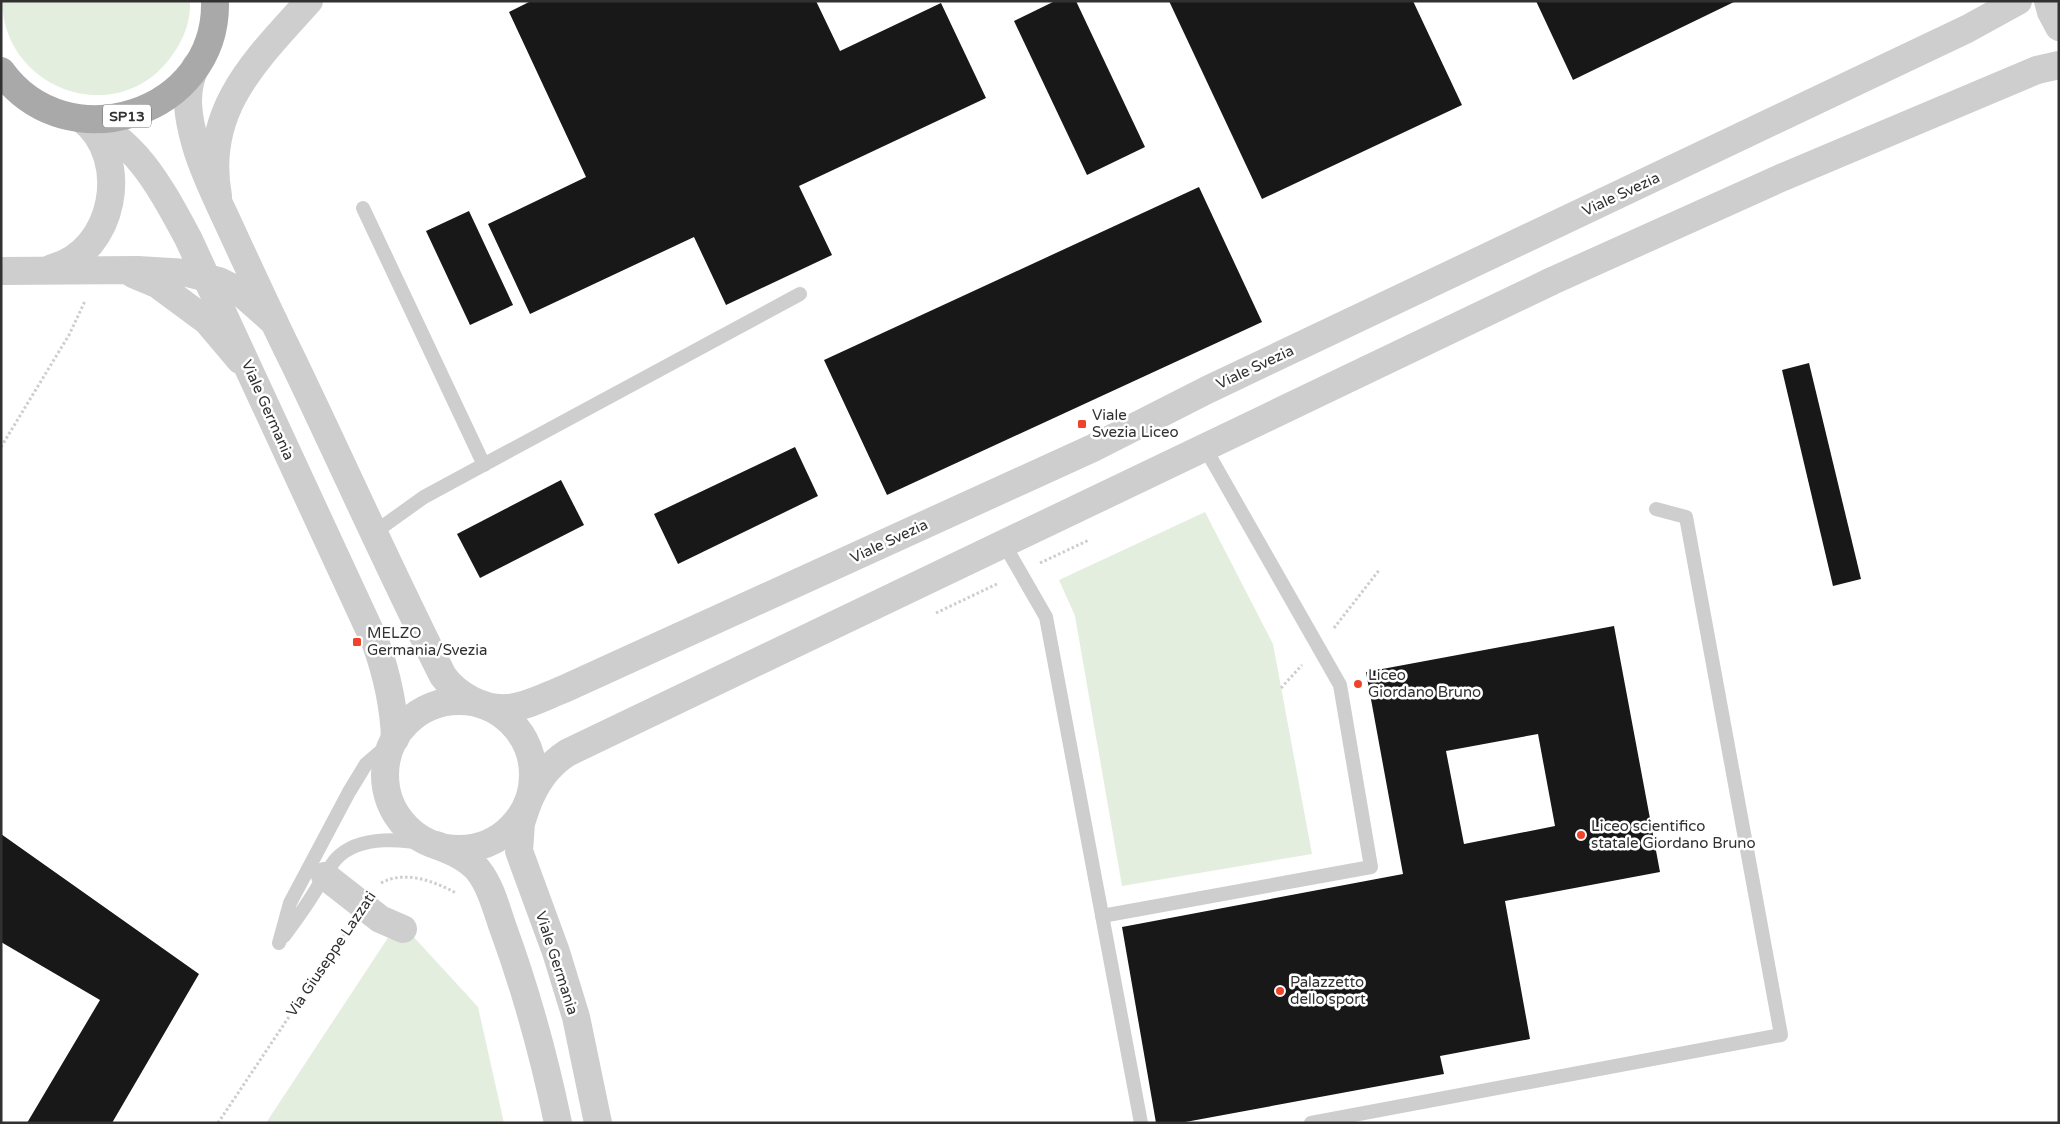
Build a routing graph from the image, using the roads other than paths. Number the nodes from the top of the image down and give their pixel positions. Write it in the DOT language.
graph roads {
  1 [pos="215,1"];
  2 [pos="226,1"];
  3 [pos="309,1"];
  4 [pos="2018,1"];
  5 [pos="2048,1"];
  6 [pos="2059,27"];
  7 [pos="210,36"];
  8 [pos="2059,65"];
  9 [pos="196,66"];
  10 [pos="1,71"];
  11 [pos="1,99"];
  12 [pos="42,107"];
  13 [pos="82,119"];
  14 [pos="219,203"];
  15 [pos="364,208"];
  16 [pos="44,270"];
  17 [pos="1,271"];
  18 [pos="112,271"];
  19 [pos="207,278"];
  20 [pos="800,294"];
  21 [pos="274,322"];
  22 [pos="251,373"];
  23 [pos="1205,448"];
  24 [pos="484,465"];
  25 [pos="1656,509"];
  26 [pos="375,532"];
  27 [pos="1004,544"];
  28 [pos="483,704"];
  29 [pos="395,739"];
  30 [pos="527,805"];
  31 [pos="436,845"];
  32 [pos="318,869"];
  33 [pos="1102,916"];
  34 [pos="403,929"];
  35 [pos="1363,1118"];
  36 [pos="558,1123"];
  37 [pos="598,1123"];
  38 [pos="1140,1123"];
  39 [pos="1311,1123"];
  1 -- 7 [label="main road, SP13"];
  2 -- 7 [label="main road, SP13"];
  3 -- 14 [label="street"];
  4 -- 28 [label="street, Viale Svezia"];
  5 -- 6 [label="street"];
  7 -- 9 [label="main road, SP13"];
  8 -- 23 [label="street"];
  9 -- 13 [label="main road, SP13"];
  9 -- 14 [label="street"];
  10 -- 12 [label="main road, SP13"];
  11 -- 12 [label="main road, SP13"];
  12 -- 13 [label="main road, SP13"];
  13 -- 16 [label="street"];
  13 -- 19 [label="street, Viale Germania"];
  14 -- 21 [label="street"];
  15 -- 24 [label="lane"];
  16 -- 17 [label="street"];
  16 -- 18 [label="street"];
  18 -- 19 [label="street"];
  18 -- 22 [label="street"];
  19 -- 21 [label="street"];
  19 -- 22 [label="street, Viale Germania"];
  20 -- 24 [label="lane"];
  21 -- 26 [label="street"];
  22 -- 29 [label="street, Viale Germania"];
  23 -- 27 [label="street"];
  23 -- 33 [label="lane"];
  24 -- 26 [label="lane"];
  25 -- 35 [label="lane"];
  26 -- 28 [label="street"];
  27 -- 30 [label="street"];
  27 -- 33 [label="lane"];
  28 -- 29 [label="street"];
  28 -- 30 [label="street"];
  29 -- 31 [label="street"];
  29 -- 32 [label="lane"];
  30 -- 31 [label="street"];
  30 -- 37 [label="street, Viale Germania"];
  31 -- 32 [label="lane"];
  31 -- 36 [label="street"];
  32 -- 34 [label="street"];
  33 -- 38 [label="lane"];
  35 -- 39 [label="lane"];
}
